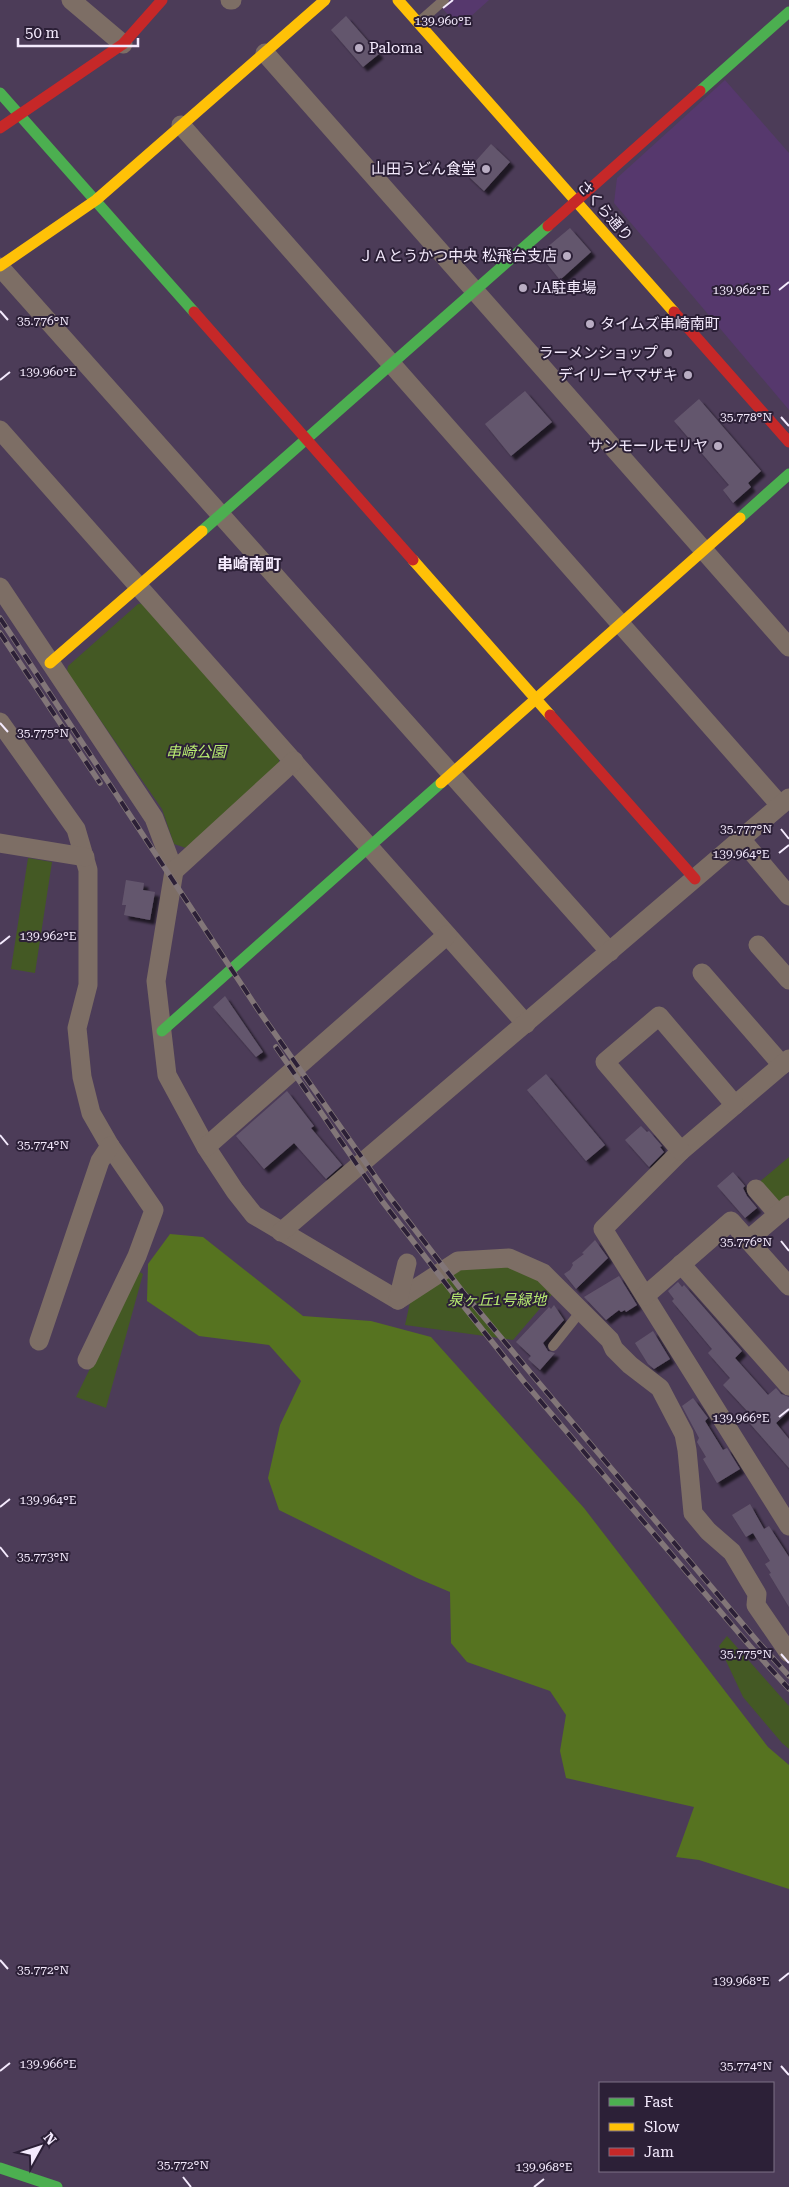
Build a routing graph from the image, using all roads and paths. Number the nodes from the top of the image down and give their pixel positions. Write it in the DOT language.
graph roads {
  1 [pos="162,0"];
  2 [pos="325,0"];
  3 [pos="398,0"];
  4 [pos="444,0"];
  5 [pos="74,1"];
  6 [pos="789,12"];
  7 [pos="418,23"];
  8 [pos="123,44"];
  9 [pos="264,53"];
  10 [pos="0,93"];
  11 [pos="21,115"];
  12 [pos="181,125"];
  13 [pos="0,128"];
  14 [pos="96,200"];
  15 [pos="576,200"];
  16 [pos="0,267"];
  17 [pos="474,291"];
  18 [pos="391,364"];
  19 [pos="0,430"];
  20 [pos="306,439"];
  21 [pos="789,442"];
  22 [pos="789,474"];
  23 [pos="220,515"];
  24 [pos="703,550"];
  25 [pos="0,587"];
  26 [pos="139,587"];
  27 [pos="620,624"];
  28 [pos="789,647"];
  29 [pos="50,663"];
  30 [pos="535,698"];
  31 [pos="0,722"];
  32 [pos="294,761"];
  33 [pos="452,773"];
  34 [pos="785,802"];
  35 [pos="741,839"];
  36 [pos="0,843"];
  37 [pos="369,847"];
  38 [pos="85,857"];
  39 [pos="174,871"];
  40 [pos="695,878"];
  41 [pos="789,896"];
  42 [pos="447,935"];
  43 [pos="758,945"];
  44 [pos="610,952"];
  45 [pos="702,973"];
  46 [pos="789,980"];
  47 [pos="526,1024"];
  48 [pos="162,1031"];
  49 [pos="785,1062"];
  50 [pos="735,1105"];
  51 [pos="110,1146"];
  52 [pos="206,1147"];
  53 [pos="681,1151"];
  54 [pos="756,1189"];
  55 [pos="785,1211"];
  56 [pos="281,1232"];
  57 [pos="748,1240"];
  58 [pos="407,1263"];
  59 [pos="681,1264"];
  60 [pos="789,1286"];
  61 [pos="645,1296"];
  62 [pos="398,1300"];
  63 [pos="581,1311"];
  64 [pos="38,1341"];
  65 [pos="553,1346"];
  66 [pos="87,1360"];
  67 [pos="789,1386"];
  68 [pos="789,1526"];
  69 [pos="789,1653"];
  70 [pos="0,2168"];
  71 [pos="57,2187"];
  1 -- 8 [label="main road"];
  2 -- 9 [label="main road"];
  3 -- 7 [label="main road, さくら通り"];
  4 -- 7 [label="lane"];
  5 -- 8 [label="street"];
  6 -- 15 [label="main road"];
  7 -- 15 [label="main road, さくら通り"];
  8 -- 11 [label="main road"];
  9 -- 12 [label="main road"];
  9 -- 17 [label="street"];
  10 -- 11 [label="main road"];
  11 -- 13 [label="main road"];
  11 -- 14 [label="main road"];
  12 -- 14 [label="main road"];
  12 -- 18 [label="street"];
  14 -- 16 [label="main road"];
  14 -- 20 [label="main road"];
  15 -- 17 [label="main road"];
  15 -- 21 [label="main road, さくら通り"];
  16 -- 23 [label="street"];
  17 -- 18 [label="main road"];
  17 -- 24 [label="street"];
  18 -- 20 [label="main road"];
  18 -- 27 [label="street"];
  19 -- 26 [label="street"];
  20 -- 23 [label="main road"];
  20 -- 30 [label="main road"];
  22 -- 24 [label="main road"];
  23 -- 26 [label="main road"];
  23 -- 33 [label="street"];
  24 -- 27 [label="main road"];
  24 -- 28 [label="street"];
  25 -- 29 [label="street"];
  26 -- 29 [label="main road"];
  26 -- 32 [label="street"];
  27 -- 30 [label="main road"];
  27 -- 34 [label="street"];
  29 -- 39 [label="street"];
  30 -- 33 [label="main road"];
  30 -- 40 [label="main road"];
  31 -- 38 [label="street"];
  32 -- 37 [label="street"];
  32 -- 39 [label="street"];
  33 -- 37 [label="main road"];
  33 -- 44 [label="street"];
  34 -- 35 [label="street"];
  35 -- 40 [label="street"];
  35 -- 41 [label="street"];
  36 -- 38 [label="street"];
  37 -- 42 [label="street"];
  37 -- 48 [label="main road"];
  38 -- 51 [label="street"];
  39 -- 48 [label="street"];
  40 -- 44 [label="street"];
  42 -- 47 [label="street"];
  42 -- 52 [label="street"];
  43 -- 46 [label="street"];
  44 -- 47 [label="street"];
  45 -- 49 [label="street"];
  47 -- 56 [label="street"];
  48 -- 52 [label="street"];
  49 -- 50 [label="street"];
  50 -- 53 [label="street"];
  50 -- 53 [label="street"];
  51 -- 64 [label="street"];
  51 -- 66 [label="street"];
  52 -- 56 [label="street"];
  53 -- 61 [label="street"];
  54 -- 55 [label="street"];
  55 -- 57 [label="street"];
  56 -- 62 [label="street"];
  57 -- 59 [label="street"];
  57 -- 60 [label="street"];
  58 -- 62 [label="street"];
  59 -- 61 [label="street"];
  59 -- 67 [label="street"];
  61 -- 68 [label="street"];
  62 -- 63 [label="street"];
  63 -- 65 [label="lane"];
  63 -- 69 [label="street"];
  70 -- 71 [label="main road"];
}
